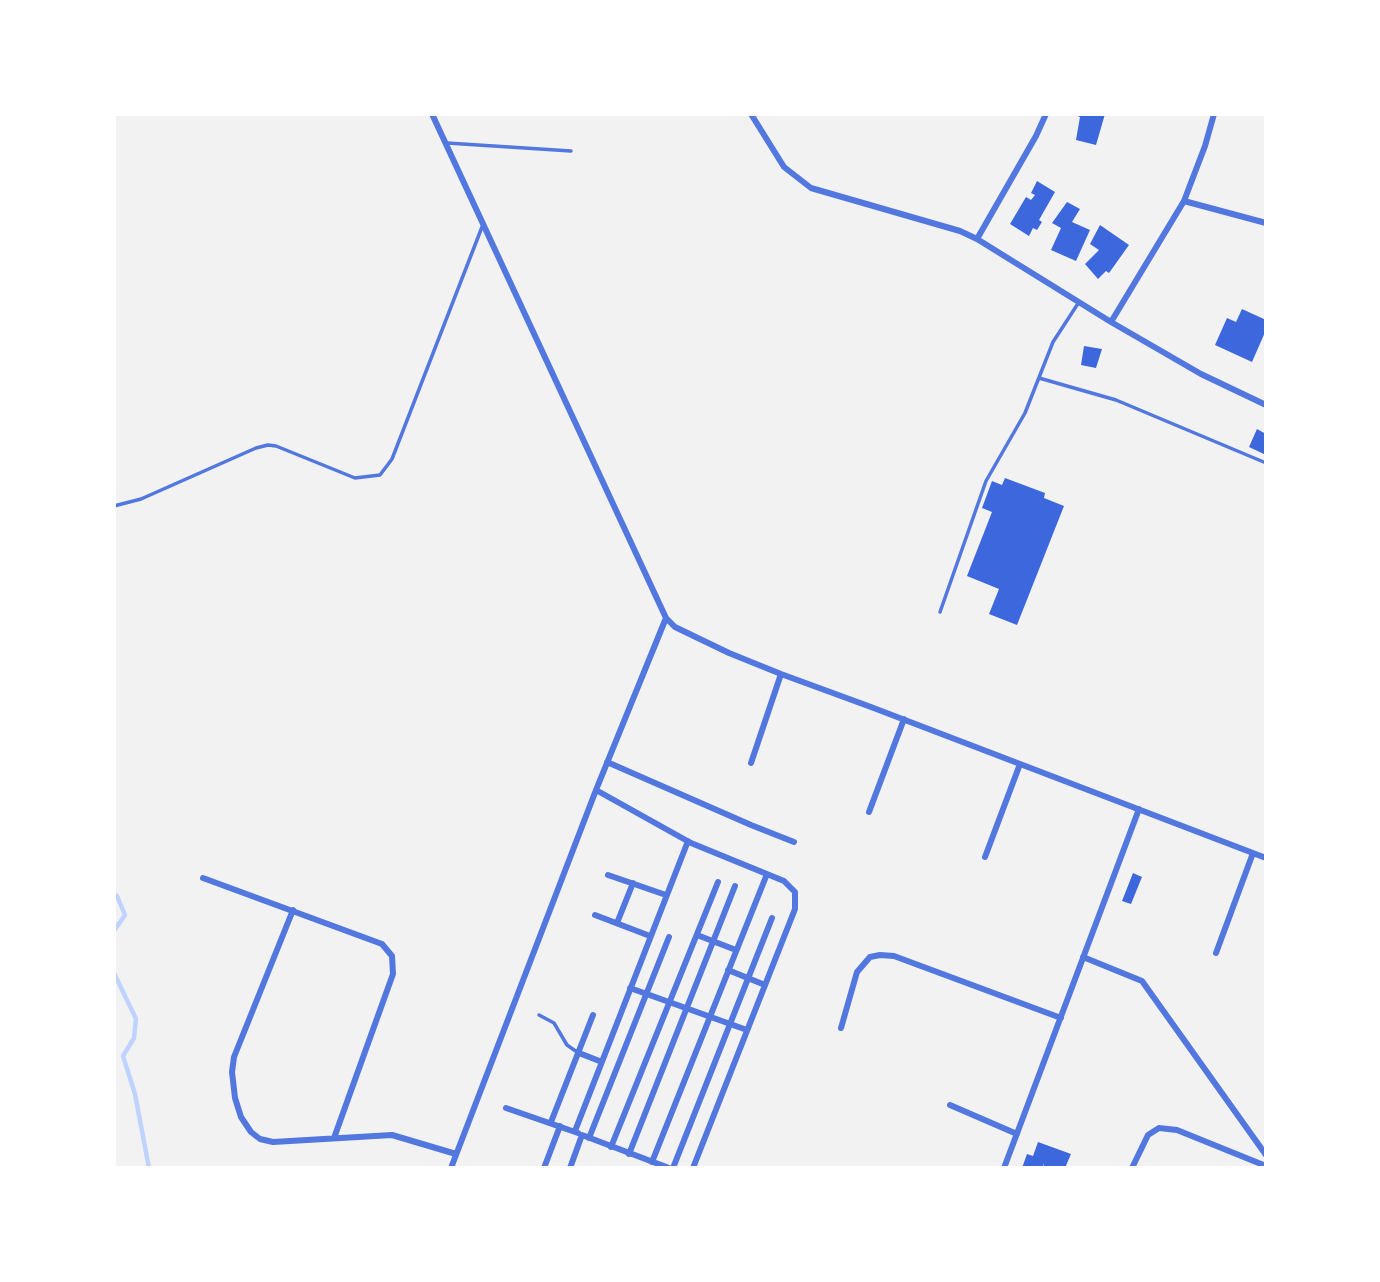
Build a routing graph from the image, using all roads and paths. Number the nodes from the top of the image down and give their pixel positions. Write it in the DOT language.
graph roads {
  1 [pos="432,114"];
  2 [pos="751,114"];
  3 [pos="1046,114"];
  4 [pos="1214,114"];
  5 [pos="445,143"];
  6 [pos="571,151"];
  7 [pos="1184,201"];
  8 [pos="1266,223"];
  9 [pos="483,224"];
  10 [pos="977,239"];
  11 [pos="1079,302"];
  12 [pos="1111,322"];
  13 [pos="1038,378"];
  14 [pos="1266,405"];
  15 [pos="1266,463"];
  16 [pos="114,506"];
  17 [pos="940,612"];
  18 [pos="666,618"];
  19 [pos="781,674"];
  20 [pos="904,719"];
  21 [pos="607,762"];
  22 [pos="751,763"];
  23 [pos="1020,764"];
  24 [pos="596,790"];
  25 [pos="1139,809"];
  26 [pos="869,812"];
  27 [pos="688,841"];
  28 [pos="794,842"];
  29 [pos="1253,853"];
  30 [pos="985,857"];
  31 [pos="1266,858"];
  32 [pos="608,874"];
  33 [pos="767,874"];
  34 [pos="203,878"];
  35 [pos="718,882"];
  36 [pos="633,883"];
  37 [pos="735,886"];
  38 [pos="666,895"];
  39 [pos="293,910"];
  40 [pos="595,915"];
  41 [pos="772,918"];
  42 [pos="617,923"];
  43 [pos="697,934"];
  44 [pos="650,936"];
  45 [pos="669,937"];
  46 [pos="713,941"];
  47 [pos="736,950"];
  48 [pos="1216,953"];
  49 [pos="1083,957"];
  50 [pos="728,970"];
  51 [pos="748,978"];
  52 [pos="765,985"];
  53 [pos="630,988"];
  54 [pos="647,993"];
  55 [pos="671,1002"];
  56 [pos="687,1008"];
  57 [pos="593,1015"];
  58 [pos="539,1016"];
  59 [pos="710,1017"];
  60 [pos="1061,1018"];
  61 [pos="730,1024"];
  62 [pos="841,1028"];
  63 [pos="747,1030"];
  64 [pos="579,1053"];
  65 [pos="602,1062"];
  66 [pos="950,1105"];
  67 [pos="506,1108"];
  68 [pos="551,1122"];
  69 [pos="560,1126"];
  70 [pos="575,1131"];
  71 [pos="1017,1134"];
  72 [pos="586,1137"];
  73 [pos="334,1138"];
  74 [pos="611,1147"];
  75 [pos="456,1154"];
  76 [pos="629,1154"];
  77 [pos="1266,1155"];
  78 [pos="652,1162"];
  79 [pos="1266,1166"];
  80 [pos="451,1168"];
  81 [pos="544,1168"];
  82 [pos="570,1168"];
  83 [pos="671,1168"];
  84 [pos="693,1168"];
  85 [pos="1004,1168"];
  86 [pos="1132,1168"];
  1 -- 5 [label="street"];
  2 -- 10 [label="street"];
  3 -- 10 [label="street"];
  4 -- 7 [label="street"];
  5 -- 6 [label="lane"];
  5 -- 9 [label="street"];
  7 -- 8 [label="street"];
  7 -- 12 [label="street"];
  9 -- 16 [label="lane"];
  9 -- 18 [label="street"];
  10 -- 11 [label="street"];
  11 -- 12 [label="street"];
  11 -- 13 [label="lane"];
  12 -- 14 [label="street"];
  13 -- 15 [label="lane"];
  13 -- 17 [label="lane"];
  18 -- 19 [label="street"];
  18 -- 21 [label="street"];
  19 -- 20 [label="street"];
  19 -- 22 [label="street"];
  20 -- 23 [label="street"];
  20 -- 26 [label="street"];
  21 -- 24 [label="street"];
  21 -- 28 [label="street"];
  23 -- 25 [label="street"];
  23 -- 30 [label="street"];
  24 -- 27 [label="street"];
  24 -- 75 [label="street"];
  25 -- 29 [label="street"];
  25 -- 49 [label="street"];
  27 -- 33 [label="street"];
  27 -- 38 [label="street"];
  29 -- 31 [label="street"];
  29 -- 48 [label="street"];
  32 -- 36 [label="street"];
  33 -- 47 [label="street"];
  33 -- 52 [label="street"];
  34 -- 39 [label="street"];
  35 -- 43 [label="street"];
  36 -- 38 [label="street"];
  36 -- 42 [label="street"];
  37 -- 46 [label="street"];
  38 -- 44 [label="street"];
  39 -- 73 [label="street"];
  39 -- 73 [label="street"];
  40 -- 42 [label="street"];
  41 -- 51 [label="street"];
  42 -- 44 [label="street"];
  43 -- 46 [label="street"];
  43 -- 55 [label="street"];
  44 -- 53 [label="street"];
  45 -- 54 [label="street"];
  46 -- 47 [label="street"];
  46 -- 56 [label="street"];
  47 -- 50 [label="street"];
  49 -- 60 [label="street"];
  49 -- 77 [label="street"];
  50 -- 51 [label="street"];
  50 -- 59 [label="street"];
  51 -- 52 [label="street"];
  51 -- 61 [label="street"];
  52 -- 63 [label="street"];
  53 -- 54 [label="street"];
  53 -- 65 [label="street"];
  54 -- 55 [label="street"];
  54 -- 72 [label="street"];
  55 -- 56 [label="street"];
  55 -- 74 [label="street"];
  56 -- 59 [label="street"];
  56 -- 76 [label="street"];
  57 -- 64 [label="street"];
  58 -- 64 [label="lane"];
  59 -- 61 [label="street"];
  59 -- 78 [label="street"];
  60 -- 62 [label="street"];
  60 -- 71 [label="street"];
  61 -- 63 [label="street"];
  61 -- 83 [label="street"];
  63 -- 84 [label="street"];
  64 -- 65 [label="street"];
  64 -- 68 [label="street"];
  65 -- 70 [label="street"];
  66 -- 71 [label="street"];
  67 -- 68 [label="street"];
  68 -- 69 [label="street"];
  69 -- 70 [label="street"];
  69 -- 81 [label="street"];
  70 -- 72 [label="street"];
  71 -- 85 [label="street"];
  72 -- 74 [label="street"];
  72 -- 82 [label="street"];
  73 -- 75 [label="street"];
  74 -- 76 [label="street"];
  75 -- 80 [label="street"];
  76 -- 78 [label="street"];
  78 -- 83 [label="street"];
  79 -- 86 [label="street"];
}
